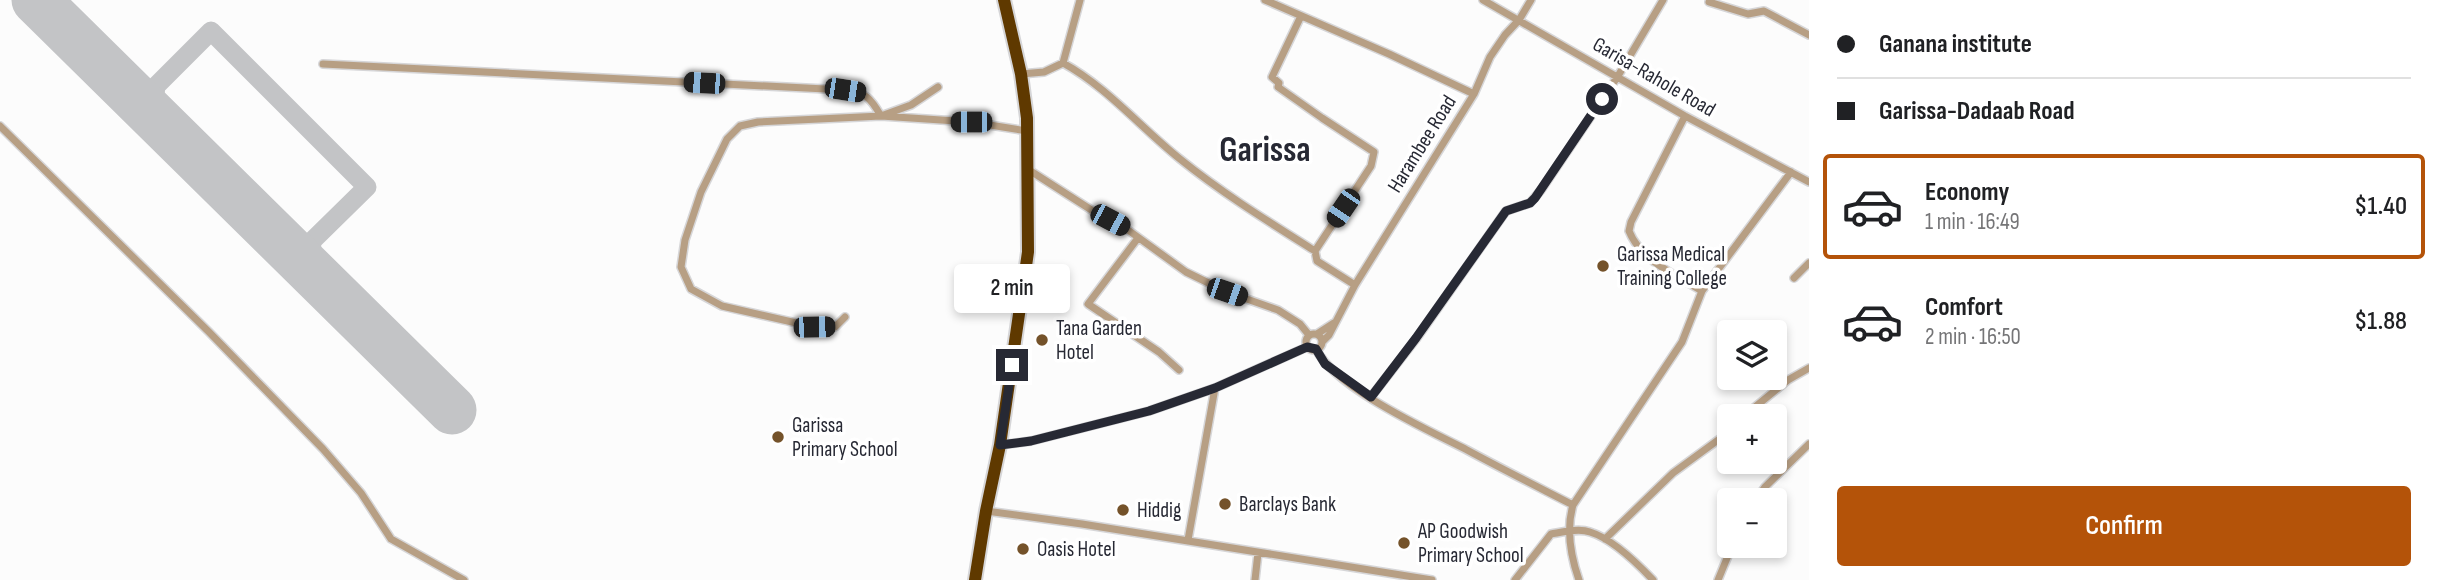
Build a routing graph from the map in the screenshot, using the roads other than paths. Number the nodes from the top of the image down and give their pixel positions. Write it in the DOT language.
graph roads {
  1 [pos="1004,0"];
  2 [pos="1080,0"];
  3 [pos="1265,0"];
  4 [pos="1483,0"];
  5 [pos="1531,0"];
  6 [pos="1663,0"];
  7 [pos="1709,2"];
  8 [pos="1301,16"];
  9 [pos="1519,20"];
  10 [pos="1809,34"];
  11 [pos="1063,63"];
  12 [pos="323,64"];
  13 [pos="1021,74"];
  14 [pos="1618,76"];
  15 [pos="938,87"];
  16 [pos="1474,94"];
  17 [pos="881,116"];
  18 [pos="1685,116"];
  19 [pos="0,126"];
  20 [pos="1027,131"];
  21 [pos="1029,170"];
  22 [pos="1791,172"];
  23 [pos="1809,182"];
  24 [pos="1138,238"];
  25 [pos="1315,251"];
  26 [pos="1809,263"];
  27 [pos="1794,278"];
  28 [pos="1355,285"];
  29 [pos="1702,291"];
  30 [pos="845,317"];
  31 [pos="1334,323"];
  32 [pos="1317,334"];
  33 [pos="1308,335"];
  34 [pos="1315,346"];
  35 [pos="1809,368"];
  36 [pos="1179,370"];
  37 [pos="1215,388"];
  38 [pos="1371,397"];
  39 [pos="1759,404"];
  40 [pos="1717,441"];
  41 [pos="1809,444"];
  42 [pos="1000,445"];
  43 [pos="1764,488"];
  44 [pos="1573,505"];
  45 [pos="986,511"];
  46 [pos="1570,531"];
  47 [pos="1605,539"];
  48 [pos="1188,540"];
  49 [pos="1258,553"];
  50 [pos="1727,558"];
  51 [pos="1383,576"];
  52 [pos="464,580"];
  53 [pos="975,580"];
  54 [pos="1255,580"];
  55 [pos="1432,580"];
  56 [pos="1515,580"];
  57 [pos="1579,580"];
  58 [pos="1653,580"];
  59 [pos="1718,580"];
  1 -- 13 [label="highway"];
  2 -- 11 [label="street"];
  3 -- 8 [label="street"];
  4 -- 9 [label="street, Garisa-Rahole Road"];
  5 -- 9 [label="street, Harambee Road"];
  6 -- 14 [label="street"];
  7 -- 10 [label="street"];
  8 -- 16 [label="street"];
  8 -- 25 [label="street"];
  9 -- 14 [label="street, Garisa-Rahole Road"];
  9 -- 16 [label="street, Harambee Road"];
  11 -- 13 [label="street"];
  11 -- 25 [label="street"];
  12 -- 17 [label="street"];
  13 -- 20 [label="highway"];
  14 -- 18 [label="street, Garisa-Rahole Road"];
  14 -- 38 [label="street"];
  15 -- 17 [label="street"];
  16 -- 28 [label="street, Harambee Road"];
  17 -- 20 [label="street"];
  17 -- 30 [label="street"];
  18 -- 22 [label="street, Garisa-Rahole Road"];
  18 -- 29 [label="street"];
  19 -- 52 [label="street"];
  20 -- 21 [label="highway"];
  21 -- 24 [label="street"];
  21 -- 42 [label="highway"];
  22 -- 23 [label="street, Garisa-Rahole Road"];
  22 -- 29 [label="street"];
  24 -- 33 [label="street"];
  24 -- 36 [label="street"];
  25 -- 28 [label="street"];
  26 -- 27 [label="street"];
  28 -- 31 [label="street, Harambee Road"];
  29 -- 44 [label="street"];
  31 -- 32 [label="street, Harambee Road"];
  31 -- 34 [label="street, Harambee Road"];
  32 -- 33 [label="street"];
  32 -- 34 [label="street"];
  33 -- 34 [label="street"];
  34 -- 37 [label="street"];
  34 -- 38 [label="street"];
  35 -- 39 [label="street"];
  37 -- 42 [label="street"];
  37 -- 48 [label="street"];
  38 -- 44 [label="street"];
  40 -- 47 [label="street"];
  41 -- 43 [label="street"];
  42 -- 45 [label="highway"];
  44 -- 46 [label="street"];
  45 -- 48 [label="street"];
  45 -- 53 [label="highway"];
  46 -- 47 [label="street"];
  46 -- 56 [label="street"];
  46 -- 57 [label="street"];
  47 -- 58 [label="street"];
  48 -- 49 [label="street"];
  49 -- 51 [label="street"];
  49 -- 54 [label="street"];
  50 -- 59 [label="street"];
  51 -- 55 [label="street"];
}
